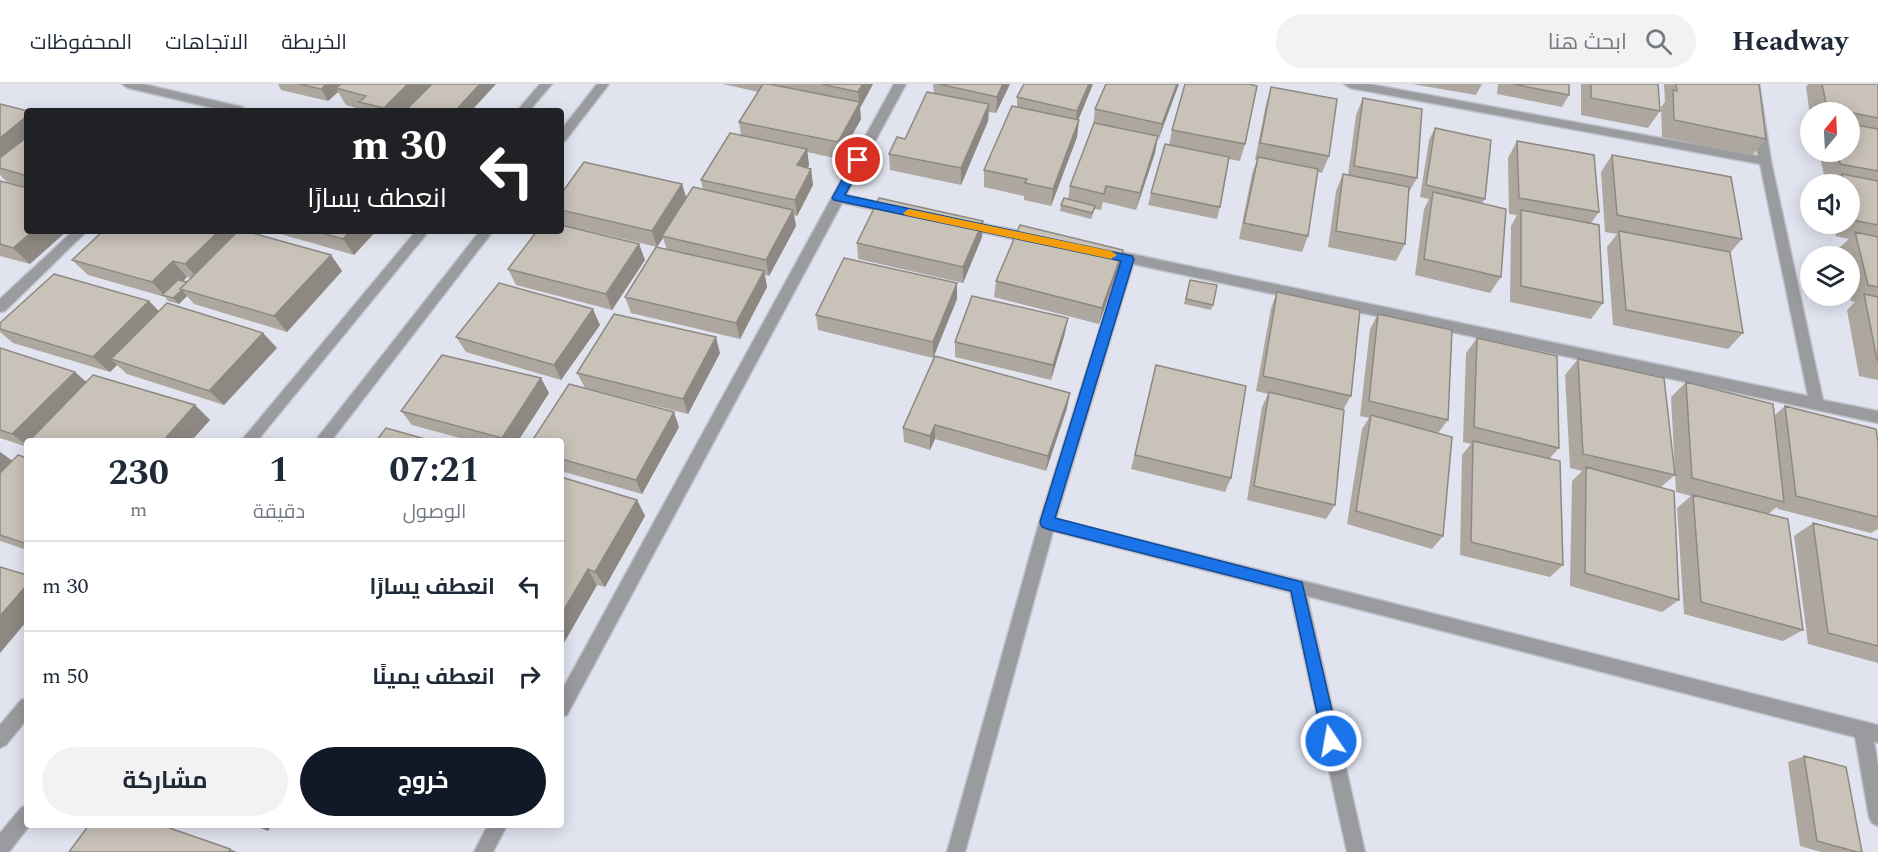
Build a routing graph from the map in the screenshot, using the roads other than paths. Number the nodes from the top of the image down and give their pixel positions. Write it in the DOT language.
graph roads {
  1 [pos="128,84"];
  2 [pos="546,84"];
  3 [pos="603,84"];
  4 [pos="900,84"];
  5 [pos="1350,84"];
  6 [pos="1753,84"];
  7 [pos="213,108"];
  8 [pos="526,108"];
  9 [pos="564,134"];
  10 [pos="1765,161"];
  11 [pos="838,198"];
  12 [pos="908,212"];
  13 [pos="954,222"];
  14 [pos="78,234"];
  15 [pos="420,234"];
  16 [pos="485,234"];
  17 [pos="1047,242"];
  18 [pos="1093,251"];
  19 [pos="1128,259"];
  20 [pos="0,307"];
  21 [pos="1818,404"];
  22 [pos="1878,417"];
  23 [pos="250,438"];
  24 [pos="324,438"];
  25 [pos="1047,522"];
  26 [pos="1297,586"];
  27 [pos="564,702"];
  28 [pos="24,710"];
  29 [pos="1871,732"];
  30 [pos="0,739"];
  31 [pos="1878,817"];
  32 [pos="24,818"];
  33 [pos="496,828"];
  34 [pos="0,848"];
  35 [pos="483,852"];
  36 [pos="956,852"];
  37 [pos="1356,852"];
  1 -- 7 [label="street"];
  2 -- 8 [label="street"];
  3 -- 9 [label="street"];
  4 -- 11 [label="street"];
  5 -- 10 [label="street"];
  6 -- 10 [label="street"];
  10 -- 21 [label="street"];
  11 -- 12 [label="street"];
  11 -- 27 [label="street"];
  13 -- 17 [label="street"];
  14 -- 20 [label="street"];
  15 -- 23 [label="street"];
  16 -- 24 [label="street"];
  18 -- 19 [label="street"];
  19 -- 21 [label="street"];
  19 -- 25 [label="street"];
  21 -- 22 [label="street"];
  25 -- 26 [label="street"];
  25 -- 36 [label="street"];
  26 -- 29 [label="street"];
  26 -- 37 [label="street"];
  28 -- 30 [label="street"];
  29 -- 31 [label="street"];
  32 -- 34 [label="street"];
  33 -- 35 [label="street"];
}
